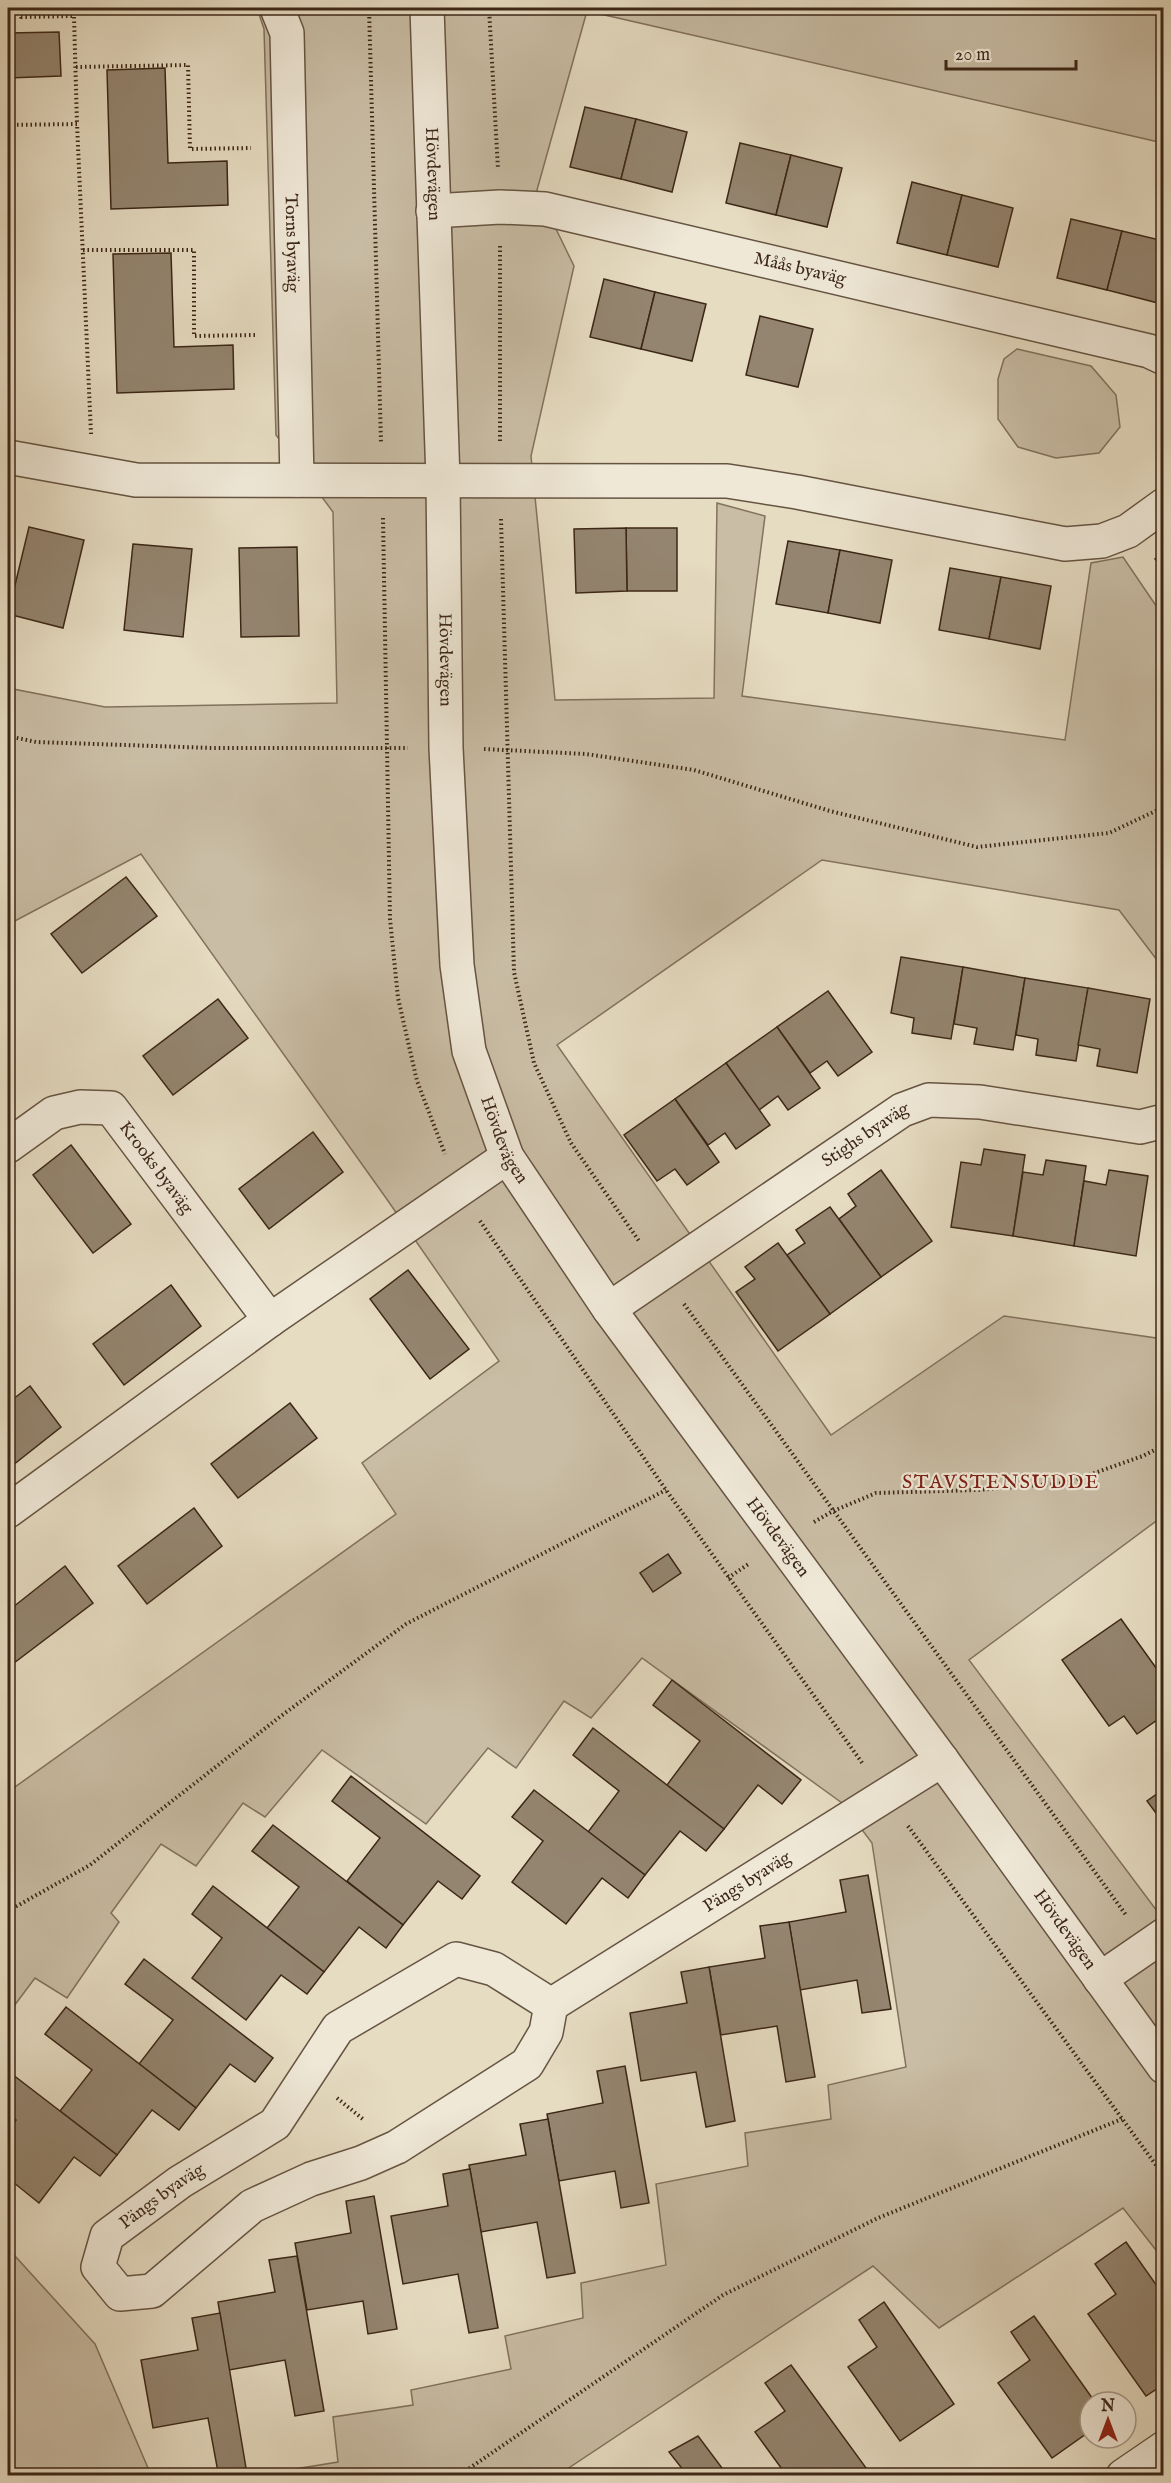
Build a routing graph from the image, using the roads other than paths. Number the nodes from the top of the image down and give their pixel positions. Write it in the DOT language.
graph roads {
  1 [pos="278,8"];
  2 [pos="427,8"];
  3 [pos="433,211"];
  4 [pos="1164,358"];
  5 [pos="8,458"];
  6 [pos="297,480"];
  7 [pos="442,480"];
  8 [pos="1164,505"];
  9 [pos="1164,1121"];
  10 [pos="8,1146"];
  11 [pos="507,1157"];
  12 [pos="609,1309"];
  13 [pos="270,1320"];
  14 [pos="8,1511"];
  15 [pos="942,1760"];
  16 [pos="1156,1940"];
  17 [pos="1100,1979"];
  18 [pos="551,2005"];
  19 [pos="1164,2067"];
  20 [pos="1164,2448"];
  21 [pos="1123,2475"];
  1 -- 6 [label="street, Torns byaväg"];
  2 -- 3 [label="street, Hövdevägen"];
  3 -- 4 [label="street, Måås byaväg"];
  3 -- 7 [label="street, Hövdevägen"];
  5 -- 6 [label="street"];
  6 -- 7 [label="street"];
  7 -- 8 [label="street"];
  7 -- 11 [label="street, Hövdevägen"];
  9 -- 12 [label="street, Stighs byaväg"];
  10 -- 13 [label="street, Krooks byaväg"];
  11 -- 12 [label="street, Hövdevägen"];
  11 -- 13 [label="street"];
  12 -- 15 [label="street, Hövdevägen"];
  13 -- 14 [label="street"];
  15 -- 17 [label="street, Hövdevägen"];
  15 -- 18 [label="street, Pängs byaväg"];
  16 -- 17 [label="street"];
  17 -- 19 [label="street, Hövdevägen"];
  18 -- 18 [label="street, Pängs byaväg"];
  20 -- 21 [label="street"];
}
